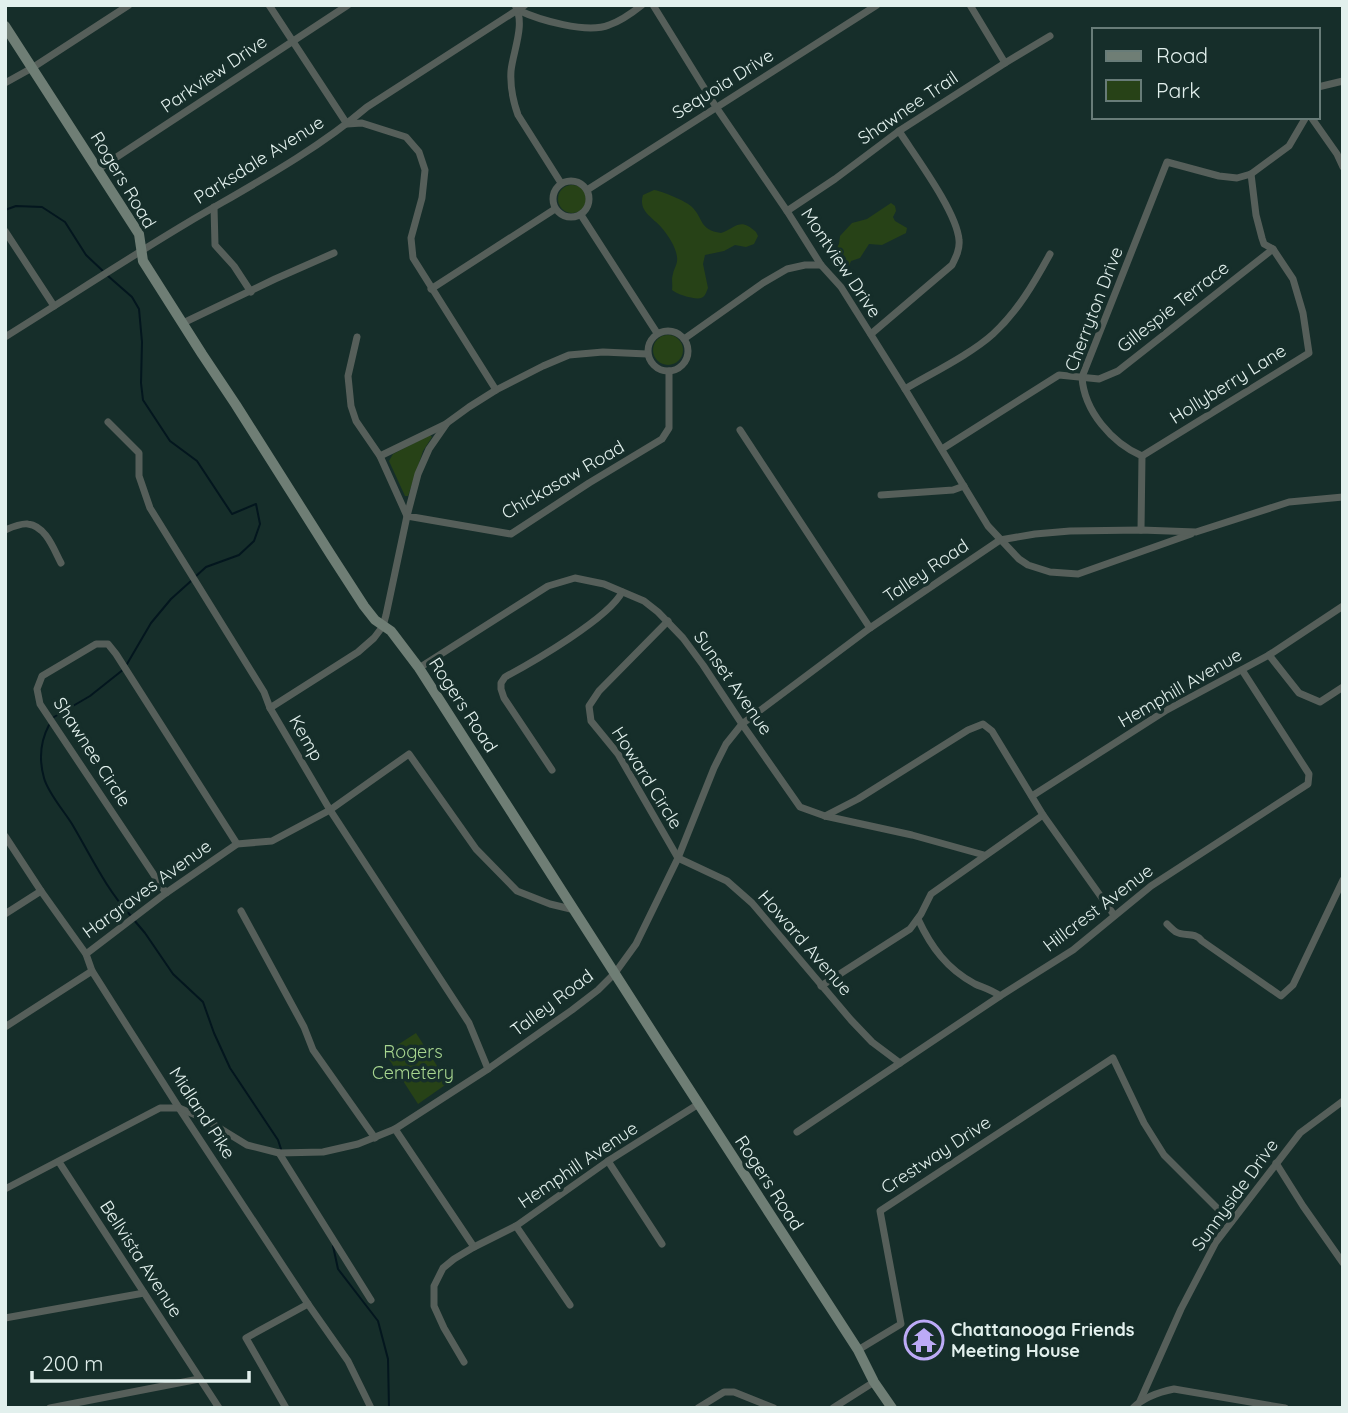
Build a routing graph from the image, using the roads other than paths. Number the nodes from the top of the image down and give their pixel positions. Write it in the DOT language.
graph roads {
  1 [pos="129,5"];
  2 [pos="269,5"];
  3 [pos="348,5"];
  4 [pos="642,5"];
  5 [pos="653,5"];
  6 [pos="877,5"];
  7 [pos="970,5"];
  8 [pos="519,7"];
  9 [pos="5,26"];
  10 [pos="1050,36"];
  11 [pos="292,41"];
  12 [pos="1005,63"];
  13 [pos="32,68"];
  14 [pos="1343,81"];
  15 [pos="5,83"];
  16 [pos="1320,87"];
  17 [pos="716,107"];
  18 [pos="1308,119"];
  19 [pos="1311,119"];
  20 [pos="347,124"];
  21 [pos="899,131"];
  22 [pos="1343,167"];
  23 [pos="97,170"];
  24 [pos="1251,174"];
  25 [pos="561,183"];
  26 [pos="587,190"];
  27 [pos="214,207"];
  28 [pos="555,209"];
  29 [pos="787,211"];
  30 [pos="581,215"];
  31 [pos="5,231"];
  32 [pos="1273,249"];
  33 [pos="142,250"];
  34 [pos="334,253"];
  35 [pos="1050,254"];
  36 [pos="821,265"];
  37 [pos="431,289"];
  38 [pos="251,292"];
  39 [pos="54,306"];
  40 [pos="183,323"];
  41 [pos="657,334"];
  42 [pos="871,334"];
  43 [pos="5,337"];
  44 [pos="357,337"];
  45 [pos="684,339"];
  46 [pos="647,354"];
  47 [pos="669,371"];
  48 [pos="1082,377"];
  49 [pos="905,389"];
  50 [pos="496,390"];
  51 [pos="108,422"];
  52 [pos="447,423"];
  53 [pos="740,430"];
  54 [pos="942,449"];
  55 [pos="380,456"];
  56 [pos="1142,456"];
  57 [pos="964,486"];
  58 [pos="881,495"];
  59 [pos="1343,497"];
  60 [pos="407,516"];
  61 [pos="5,530"];
  62 [pos="1141,530"];
  63 [pos="1196,532"];
  64 [pos="1000,540"];
  65 [pos="61,564"];
  66 [pos="622,592"];
  67 [pos="1343,606"];
  68 [pos="668,621"];
  69 [pos="383,626"];
  70 [pos="870,628"];
  71 [pos="1269,655"];
  72 [pos="418,668"];
  73 [pos="1242,670"];
  74 [pos="1343,687"];
  75 [pos="270,708"];
  76 [pos="741,724"];
  77 [pos="552,770"];
  78 [pos="1032,796"];
  79 [pos="330,810"];
  80 [pos="1043,815"];
  81 [pos="825,816"];
  82 [pos="5,836"];
  83 [pos="237,844"];
  84 [pos="984,855"];
  85 [pos="678,858"];
  86 [pos="1343,880"];
  87 [pos="41,891"];
  88 [pos="166,893"];
  89 [pos="575,910"];
  90 [pos="241,911"];
  91 [pos="5,914"];
  92 [pos="1114,915"];
  93 [pos="918,919"];
  94 [pos="1167,924"];
  95 [pos="86,954"];
  96 [pos="92,971"];
  97 [pos="615,973"];
  98 [pos="821,986"];
  99 [pos="1000,996"];
  100 [pos="5,1027"];
  101 [pos="900,1063"];
  102 [pos="488,1069"];
  103 [pos="1343,1101"];
  104 [pos="697,1105"];
  105 [pos="179,1108"];
  106 [pos="395,1129"];
  107 [pos="797,1132"];
  108 [pos="375,1138"];
  109 [pos="279,1153"];
  110 [pos="59,1161"];
  111 [pos="608,1161"];
  112 [pos="1276,1163"];
  113 [pos="5,1189"];
  114 [pos="1231,1222"];
  115 [pos="516,1227"];
  116 [pos="662,1244"];
  117 [pos="474,1247"];
  118 [pos="1343,1263"];
  119 [pos="144,1293"];
  120 [pos="371,1300"];
  121 [pos="308,1304"];
  122 [pos="570,1305"];
  123 [pos="5,1318"];
  124 [pos="858,1350"];
  125 [pos="464,1362"];
  126 [pos="199,1379"];
  127 [pos="874,1382"];
  128 [pos="1140,1401"];
  129 [pos="50,1408"];
  130 [pos="219,1408"];
  131 [pos="286,1408"];
  132 [pos="371,1408"];
  133 [pos="698,1408"];
  134 [pos="774,1408"];
  135 [pos="833,1408"];
  136 [pos="892,1408"];
  137 [pos="1133,1408"];
  138 [pos="1285,1408"];
  1 -- 13 [label="street"];
  2 -- 11 [label="street"];
  3 -- 11 [label="street, Parkview Drive"];
  4 -- 8 [label="street"];
  5 -- 17 [label="street, Montview Drive"];
  6 -- 17 [label="street, Sequoia Drive"];
  7 -- 12 [label="street"];
  8 -- 20 [label="street, Parksdale Avenue"];
  8 -- 25 [label="street"];
  9 -- 13 [label="street, Rogers Road"];
  10 -- 12 [label="street, Shawnee Trail"];
  11 -- 20 [label="street"];
  11 -- 23 [label="street, Parkview Drive"];
  12 -- 21 [label="street, Shawnee Trail"];
  13 -- 15 [label="street"];
  13 -- 23 [label="street, Rogers Road"];
  14 -- 16 [label="street"];
  17 -- 26 [label="street, Sequoia Drive"];
  17 -- 29 [label="street, Montview Drive"];
  18 -- 24 [label="street"];
  19 -- 22 [label="street"];
  20 -- 27 [label="street, Parksdale Avenue"];
  20 -- 37 [label="street"];
  21 -- 29 [label="street, Shawnee Trail"];
  21 -- 42 [label="street"];
  23 -- 33 [label="street, Rogers Road"];
  24 -- 32 [label="street, Hollyberry Lane"];
  24 -- 48 [label="street, Cherryton Drive"];
  25 -- 26 [label="street"];
  25 -- 28 [label="street"];
  26 -- 30 [label="street"];
  27 -- 33 [label="street, Parksdale Avenue"];
  27 -- 38 [label="street"];
  28 -- 30 [label="street"];
  28 -- 37 [label="street"];
  29 -- 36 [label="street, Montview Drive"];
  30 -- 41 [label="street"];
  31 -- 39 [label="street"];
  32 -- 48 [label="street, Gillespie Terrace"];
  32 -- 56 [label="street, Hollyberry Lane"];
  33 -- 39 [label="street, Parksdale Avenue"];
  33 -- 40 [label="street, Rogers Road"];
  34 -- 38 [label="street"];
  35 -- 49 [label="street"];
  36 -- 42 [label="street, Montview Drive"];
  36 -- 45 [label="street"];
  37 -- 50 [label="street"];
  38 -- 40 [label="street"];
  39 -- 43 [label="street, Parksdale Avenue"];
  40 -- 69 [label="street, Rogers Road"];
  41 -- 45 [label="street"];
  41 -- 46 [label="street"];
  42 -- 49 [label="street, Montview Drive"];
  44 -- 55 [label="street"];
  45 -- 47 [label="street"];
  46 -- 47 [label="street"];
  46 -- 50 [label="street"];
  47 -- 60 [label="street, Chickasaw Road"];
  48 -- 54 [label="street, Gillespie Terrace"];
  48 -- 56 [label="street, Cherryton Drive"];
  49 -- 54 [label="street, Montview Drive"];
  50 -- 52 [label="street"];
  51 -- 75 [label="street, Kemp"];
  52 -- 55 [label="street"];
  52 -- 60 [label="street"];
  53 -- 70 [label="street"];
  54 -- 57 [label="street, Montview Drive"];
  55 -- 60 [label="street"];
  56 -- 62 [label="street"];
  57 -- 58 [label="street"];
  57 -- 64 [label="street, Montview Drive"];
  59 -- 63 [label="street, Talley Road"];
  60 -- 69 [label="street"];
  61 -- 65 [label="street"];
  62 -- 63 [label="street, Talley Road"];
  62 -- 64 [label="street, Talley Road"];
  63 -- 64 [label="street, Talley Road"];
  64 -- 70 [label="street, Talley Road"];
  66 -- 68 [label="street, Sunset Avenue"];
  66 -- 72 [label="street, Sunset Avenue"];
  66 -- 77 [label="street"];
  67 -- 71 [label="street, Hemphill Avenue"];
  68 -- 76 [label="street, Sunset Avenue"];
  68 -- 85 [label="street, Howard Circle"];
  69 -- 72 [label="street, Rogers Road"];
  69 -- 75 [label="street"];
  70 -- 76 [label="street, Talley Road"];
  71 -- 73 [label="street, Hemphill Avenue"];
  71 -- 74 [label="street"];
  72 -- 89 [label="street, Rogers Road"];
  73 -- 78 [label="street, Hemphill Avenue"];
  73 -- 92 [label="street, Hillcrest Avenue"];
  75 -- 79 [label="street, Kemp"];
  76 -- 81 [label="street, Sunset Avenue"];
  76 -- 85 [label="street, Talley Road"];
  78 -- 80 [label="street"];
  78 -- 81 [label="street"];
  79 -- 83 [label="street, Hargraves Avenue"];
  79 -- 89 [label="street, Hargraves Avenue"];
  79 -- 102 [label="street, Kemp"];
  80 -- 84 [label="street"];
  80 -- 92 [label="street"];
  81 -- 84 [label="street, Sunset Avenue"];
  82 -- 87 [label="street, Midland Pike"];
  83 -- 88 [label="street, Hargraves Avenue"];
  83 -- 88 [label="street, Shawnee Circle"];
  84 -- 93 [label="street"];
  85 -- 97 [label="street, Talley Road"];
  85 -- 98 [label="street, Howard Avenue"];
  86 -- 94 [label="street"];
  87 -- 91 [label="street"];
  87 -- 95 [label="street, Midland Pike"];
  88 -- 95 [label="street, Hargraves Avenue"];
  89 -- 97 [label="street, Rogers Road"];
  90 -- 108 [label="street"];
  92 -- 99 [label="street, Hillcrest Avenue"];
  93 -- 98 [label="street"];
  93 -- 99 [label="street"];
  95 -- 96 [label="street, Midland Pike"];
  96 -- 100 [label="street"];
  96 -- 105 [label="street, Midland Pike"];
  97 -- 102 [label="street, Talley Road"];
  97 -- 104 [label="street, Rogers Road"];
  98 -- 101 [label="street, Howard Avenue"];
  99 -- 101 [label="street, Hillcrest Avenue"];
  101 -- 107 [label="street, Hillcrest Avenue"];
  102 -- 106 [label="street, Talley Road"];
  103 -- 112 [label="street, Sunnyside Drive"];
  104 -- 111 [label="street, Hemphill Avenue"];
  104 -- 124 [label="street, Rogers Road"];
  105 -- 109 [label="street, Talley Road"];
  105 -- 110 [label="street"];
  105 -- 121 [label="street, Midland Pike"];
  106 -- 108 [label="street, Talley Road"];
  106 -- 117 [label="street"];
  108 -- 109 [label="street, Talley Road"];
  109 -- 120 [label="street"];
  110 -- 113 [label="street"];
  110 -- 119 [label="street, Bellvista Avenue"];
  111 -- 115 [label="street, Hemphill Avenue"];
  111 -- 116 [label="street"];
  112 -- 114 [label="street, Sunnyside Drive"];
  112 -- 118 [label="street"];
  114 -- 124 [label="street, Crestway Drive"];
  114 -- 128 [label="street, Sunnyside Drive"];
  115 -- 117 [label="street, Hemphill Avenue"];
  115 -- 122 [label="street"];
  117 -- 125 [label="street, Hemphill Avenue"];
  119 -- 123 [label="street"];
  119 -- 126 [label="street, Bellvista Avenue"];
  121 -- 131 [label="street"];
  121 -- 132 [label="street, Midland Pike"];
  124 -- 127 [label="street, Rogers Road"];
  126 -- 129 [label="street"];
  126 -- 130 [label="street, Bellvista Avenue"];
  127 -- 135 [label="street"];
  127 -- 136 [label="street, Rogers Road"];
  128 -- 137 [label="street"];
  128 -- 138 [label="street"];
  133 -- 134 [label="street"];
}
